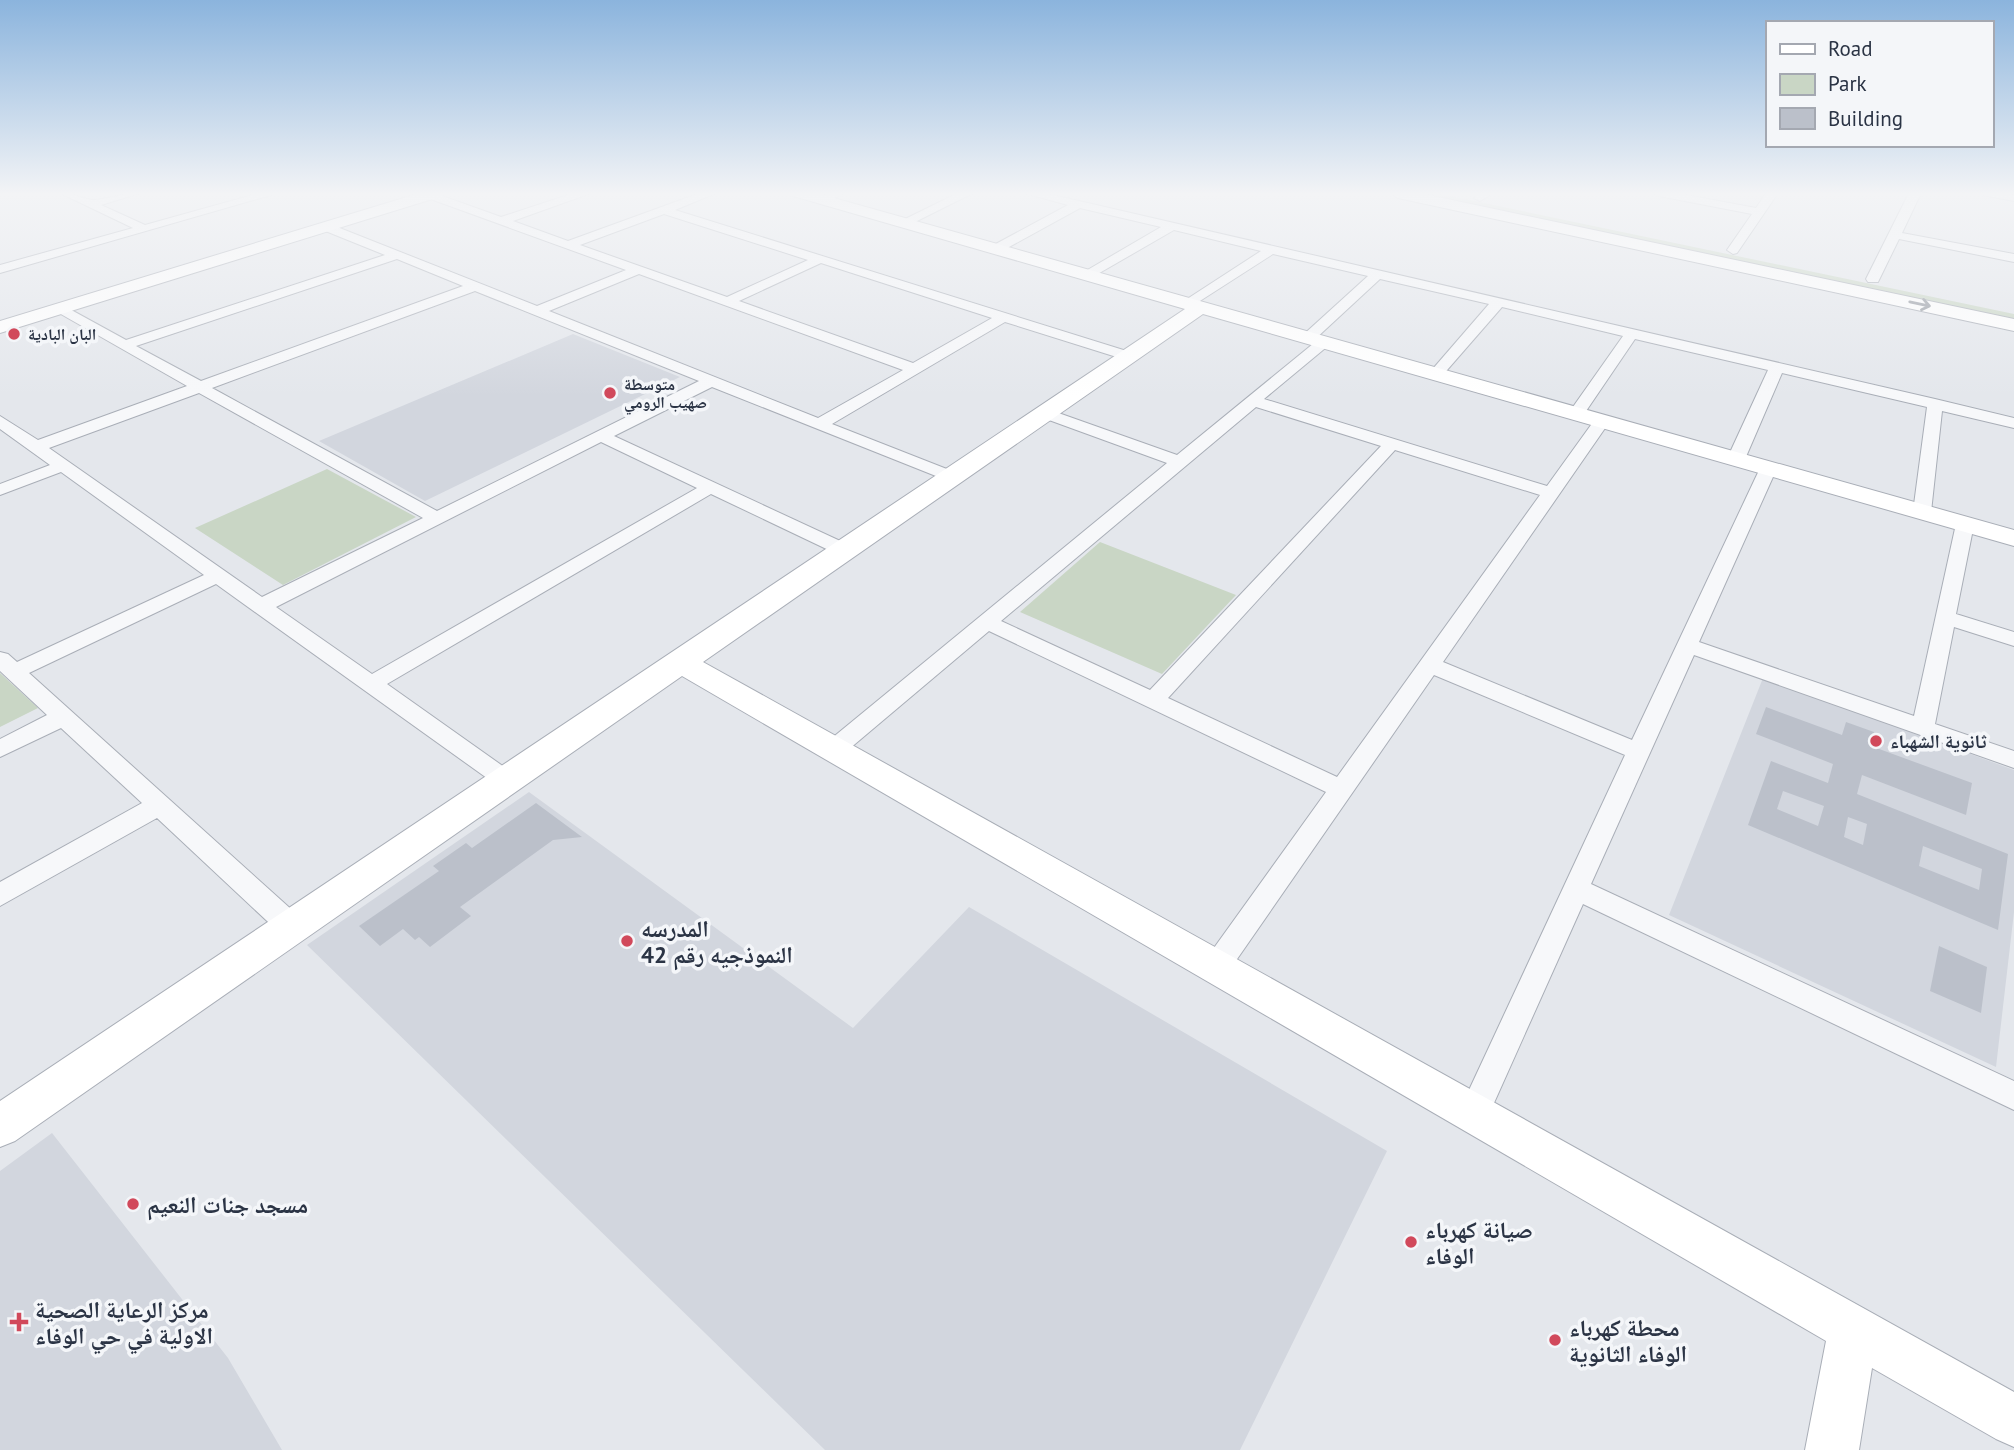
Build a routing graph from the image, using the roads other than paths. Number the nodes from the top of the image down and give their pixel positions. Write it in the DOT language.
graph roads {
  1 [pos="17,261"];
  2 [pos="29,261"];
  3 [pos="217,261"];
  4 [pos="380,261"];
  5 [pos="411,261"];
  6 [pos="612,261"];
  7 [pos="816,261"];
  8 [pos="825,261"];
  9 [pos="1038,261"];
  10 [pos="1113,261"];
  11 [pos="1256,261"];
  12 [pos="1321,261"];
  13 [pos="1714,261"];
  14 [pos="1784,261"];
  15 [pos="1882,261"];
  16 [pos="21,263"];
  17 [pos="0,269"];
  18 [pos="638,270"];
  19 [pos="1378,274"];
  20 [pos="1089,275"];
  21 [pos="1873,279"];
  22 [pos="476,286"];
  23 [pos="727,302"];
  24 [pos="1499,302"];
  25 [pos="1195,305"];
  26 [pos="2014,308"];
  27 [pos="59,309"];
  28 [pos="537,311"];
  29 [pos="1004,317"];
  30 [pos="2014,325"];
  31 [pos="0,327"];
  32 [pos="1632,334"];
  33 [pos="1316,340"];
  34 [pos="125,345"];
  35 [pos="1128,356"];
  36 [pos="1777,367"];
  37 [pos="915,369"];
  38 [pos="1436,374"];
  39 [pos="711,380"];
  40 [pos="200,387"];
  41 [pos="1253,401"];
  42 [pos="1935,404"];
  43 [pos="1044,413"];
  44 [pos="1576,414"];
  45 [pos="0,421"];
  46 [pos="1602,421"];
  47 [pos="2014,423"];
  48 [pos="820,424"];
  49 [pos="601,436"];
  50 [pos="1392,444"];
  51 [pos="36,447"];
  52 [pos="1736,459"];
  53 [pos="1179,462"];
  54 [pos="62,466"];
  55 [pos="1768,468"];
  56 [pos="951,477"];
  57 [pos="711,487"];
  58 [pos="0,490"];
  59 [pos="1552,493"];
  60 [pos="1922,512"];
  61 [pos="436,519"];
  62 [pos="1965,524"];
  63 [pos="2014,538"];
  64 [pos="844,550"];
  65 [pos="218,576"];
  66 [pos="261,606"];
  67 [pos="1946,618"];
  68 [pos="987,622"];
  69 [pos="2014,639"];
  70 [pos="1688,645"];
  71 [pos="680,662"];
  72 [pos="1430,665"];
  73 [pos="7,666"];
  74 [pos="371,684"];
  75 [pos="1153,700"];
  76 [pos="63,717"];
  77 [pos="1923,727"];
  78 [pos="0,749"];
  79 [pos="834,749"];
  80 [pos="1639,752"];
  81 [pos="2014,760"];
  82 [pos="506,780"];
  83 [pos="1342,789"];
  84 [pos="159,805"];
  85 [pos="1576,889"];
  86 [pos="0,895"];
  87 [pos="292,927"];
  88 [pos="1216,967"];
  89 [pos="2014,1096"];
  90 [pos="1474,1113"];
  91 [pos="0,1126"];
  92 [pos="1853,1329"];
  93 [pos="2014,1421"];
  94 [pos="1832,1450"];
  1 -- 16 [label="street"];
  2 -- 16 [label="street"];
  3 -- 27 [label="street"];
  4 -- 34 [label="street"];
  5 -- 22 [label="street"];
  6 -- 18 [label="street"];
  7 -- 23 [label="street"];
  8 -- 29 [label="street"];
  9 -- 20 [label="street"];
  10 -- 20 [label="street"];
  11 -- 25 [label="street"];
  12 -- 19 [label="street"];
  13 -- 30 [label="street, one-way"];
  14 -- 21 [label="street"];
  15 -- 21 [label="street"];
  16 -- 17 [label="street"];
  18 -- 23 [label="street"];
  18 -- 28 [label="street"];
  19 -- 24 [label="street"];
  19 -- 33 [label="street"];
  20 -- 25 [label="street"];
  21 -- 26 [label="street"];
  22 -- 28 [label="street"];
  22 -- 40 [label="street"];
  23 -- 37 [label="street"];
  24 -- 32 [label="street"];
  24 -- 38 [label="street"];
  25 -- 33 [label="street"];
  25 -- 35 [label="street"];
  27 -- 31 [label="street"];
  27 -- 34 [label="street"];
  28 -- 39 [label="street"];
  29 -- 35 [label="street"];
  29 -- 37 [label="street"];
  32 -- 36 [label="street"];
  32 -- 44 [label="street"];
  33 -- 38 [label="street"];
  33 -- 41 [label="street"];
  34 -- 40 [label="street"];
  35 -- 43 [label="street"];
  36 -- 42 [label="street"];
  36 -- 52 [label="street"];
  37 -- 48 [label="street"];
  38 -- 44 [label="street"];
  39 -- 48 [label="street"];
  39 -- 49 [label="street"];
  40 -- 51 [label="street"];
  40 -- 61 [label="street"];
  41 -- 50 [label="street"];
  41 -- 53 [label="street"];
  42 -- 47 [label="street"];
  42 -- 60 [label="street"];
  43 -- 53 [label="street"];
  43 -- 56 [label="street"];
  44 -- 46 [label="street"];
  45 -- 51 [label="street"];
  46 -- 52 [label="street"];
  46 -- 59 [label="street"];
  48 -- 56 [label="street"];
  49 -- 57 [label="street"];
  49 -- 61 [label="street"];
  50 -- 59 [label="street"];
  50 -- 75 [label="street"];
  51 -- 54 [label="street"];
  52 -- 55 [label="street"];
  53 -- 68 [label="street"];
  54 -- 58 [label="street"];
  54 -- 65 [label="street"];
  55 -- 60 [label="street"];
  55 -- 70 [label="street"];
  56 -- 64 [label="street"];
  57 -- 64 [label="street"];
  57 -- 74 [label="street"];
  59 -- 72 [label="street"];
  60 -- 62 [label="street"];
  61 -- 66 [label="street"];
  62 -- 63 [label="street"];
  62 -- 67 [label="street"];
  64 -- 71 [label="street"];
  65 -- 66 [label="street"];
  65 -- 73 [label="street"];
  66 -- 74 [label="street"];
  67 -- 69 [label="street"];
  67 -- 77 [label="street"];
  68 -- 75 [label="street"];
  68 -- 79 [label="street"];
  70 -- 77 [label="street"];
  70 -- 80 [label="street"];
  71 -- 79 [label="street"];
  71 -- 82 [label="street"];
  72 -- 80 [label="street"];
  72 -- 83 [label="street"];
  73 -- 76 [label="street"];
  74 -- 82 [label="street"];
  75 -- 83 [label="street"];
  76 -- 78 [label="street"];
  76 -- 84 [label="street"];
  77 -- 81 [label="street"];
  79 -- 88 [label="street"];
  80 -- 85 [label="street"];
  82 -- 87 [label="street"];
  83 -- 88 [label="street"];
  84 -- 86 [label="street"];
  84 -- 87 [label="street"];
  85 -- 89 [label="street"];
  85 -- 90 [label="street"];
  87 -- 91 [label="street"];
  88 -- 90 [label="street"];
  90 -- 92 [label="street"];
  92 -- 93 [label="street"];
  92 -- 94 [label="street"];
}
